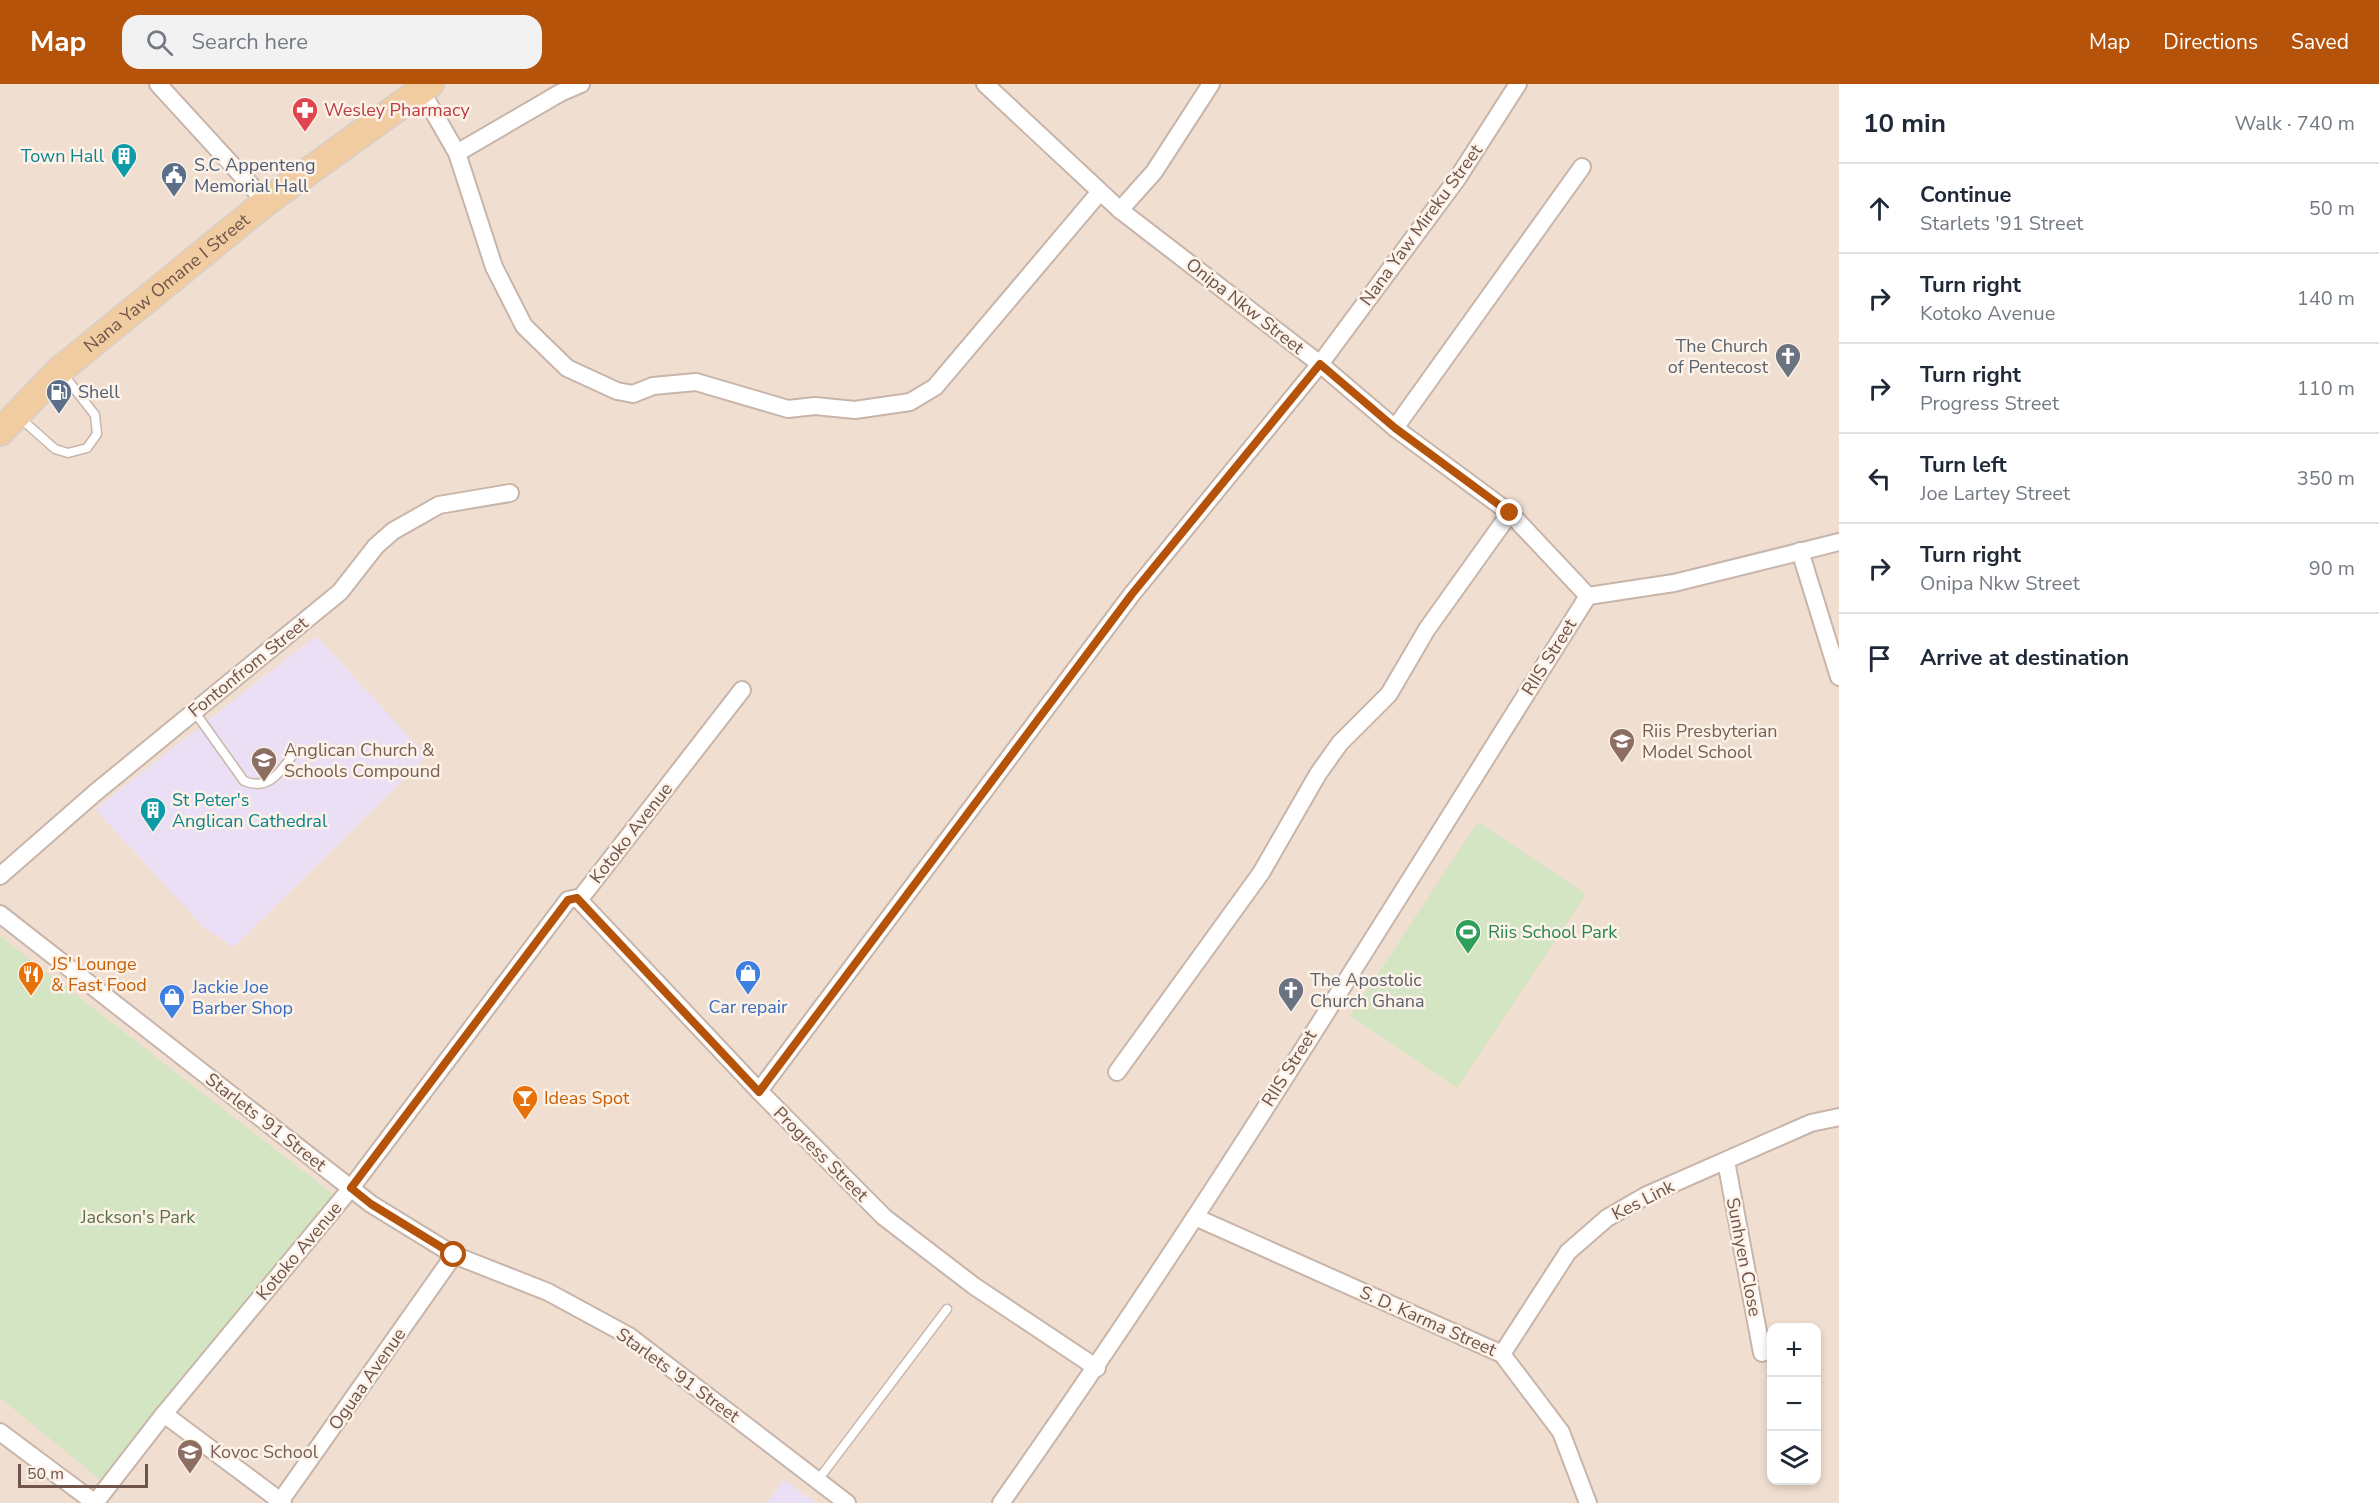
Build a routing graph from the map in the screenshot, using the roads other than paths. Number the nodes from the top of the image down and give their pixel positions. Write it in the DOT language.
graph roads {
  1 [pos="158,84"];
  2 [pos="581,84"];
  3 [pos="1211,84"];
  4 [pos="1518,84"];
  5 [pos="989,85"];
  6 [pos="426,88"];
  7 [pos="457,153"];
  8 [pos="1582,167"];
  9 [pos="1099,193"];
  10 [pos="266,202"];
  11 [pos="1120,210"];
  12 [pos="1320,364"];
  13 [pos="60,370"];
  14 [pos="8,423"];
  15 [pos="1395,428"];
  16 [pos="510,493"];
  17 [pos="1510,513"];
  18 [pos="1839,542"];
  19 [pos="1800,550"];
  20 [pos="1588,596"];
  21 [pos="1839,677"];
  22 [pos="742,690"];
  23 [pos="194,711"];
  24 [pos="296,751"];
  25 [pos="0,876"];
  26 [pos="579,900"];
  27 [pos="0,914"];
  28 [pos="1117,1072"];
  29 [pos="759,1092"];
  30 [pos="1839,1117"];
  31 [pos="1726,1161"];
  32 [pos="351,1188"];
  33 [pos="1195,1217"];
  34 [pos="454,1255"];
  35 [pos="947,1309"];
  36 [pos="1762,1353"];
  37 [pos="1502,1354"];
  38 [pos="1097,1368"];
  39 [pos="164,1414"];
  40 [pos="0,1432"];
  41 [pos="818,1480"];
  42 [pos="281,1502"];
  43 [pos="95,1503"];
  44 [pos="847,1503"];
  45 [pos="1001,1503"];
  46 [pos="1588,1503"];
  1 -- 10 [label="street"];
  2 -- 7 [label="street"];
  3 -- 11 [label="street"];
  4 -- 12 [label="street, Nana Yaw Mireku Street"];
  5 -- 9 [label="street, Onipa Nkw Street"];
  6 -- 7 [label="street"];
  6 -- 10 [label="main road, Nana Yaw Omane I Street"];
  7 -- 9 [label="street"];
  8 -- 15 [label="street"];
  9 -- 11 [label="street, Onipa Nkw Street"];
  10 -- 13 [label="main road, Nana Yaw Omane I Street"];
  11 -- 12 [label="street, Onipa Nkw Street"];
  12 -- 15 [label="street, Onipa Nkw Street"];
  12 -- 29 [label="street, Nana Yaw Mireku Street"];
  13 -- 14 [label="main road, Nana Yaw Omane I Street"];
  13 -- 14 [label="lane"];
  15 -- 17 [label="street, Onipa Nkw Street"];
  16 -- 23 [label="street, Fontonfrom Street"];
  17 -- 20 [label="street, Onipa Nkw Street"];
  17 -- 28 [label="street"];
  18 -- 19 [label="street"];
  19 -- 20 [label="street"];
  19 -- 21 [label="street"];
  20 -- 33 [label="street, RIIS Street"];
  22 -- 26 [label="street, Kotoko Avenue"];
  23 -- 24 [label="lane"];
  23 -- 25 [label="street, Fontonfrom Street"];
  26 -- 29 [label="street, Progress Street"];
  26 -- 32 [label="street, Kotoko Avenue"];
  27 -- 32 [label="street, Starlets '91 Street"];
  29 -- 38 [label="street, Progress Street"];
  30 -- 31 [label="street, Kes Link"];
  31 -- 36 [label="street, Sunhyen Close"];
  31 -- 37 [label="street, Kes Link"];
  32 -- 34 [label="street, Starlets '91 Street"];
  32 -- 39 [label="street, Kotoko Avenue"];
  33 -- 37 [label="street, S. D. Karma Street"];
  33 -- 38 [label="street, RIIS Street"];
  34 -- 41 [label="street, Starlets '91 Street"];
  34 -- 42 [label="street, Oguaa Avenue"];
  35 -- 41 [label="lane"];
  37 -- 46 [label="street, S. D. Karma Street"];
  38 -- 45 [label="street, RIIS Street"];
  39 -- 42 [label="street"];
  39 -- 43 [label="street, Kotoko Avenue"];
  40 -- 43 [label="street"];
  41 -- 44 [label="street, Starlets '91 Street"];
}
